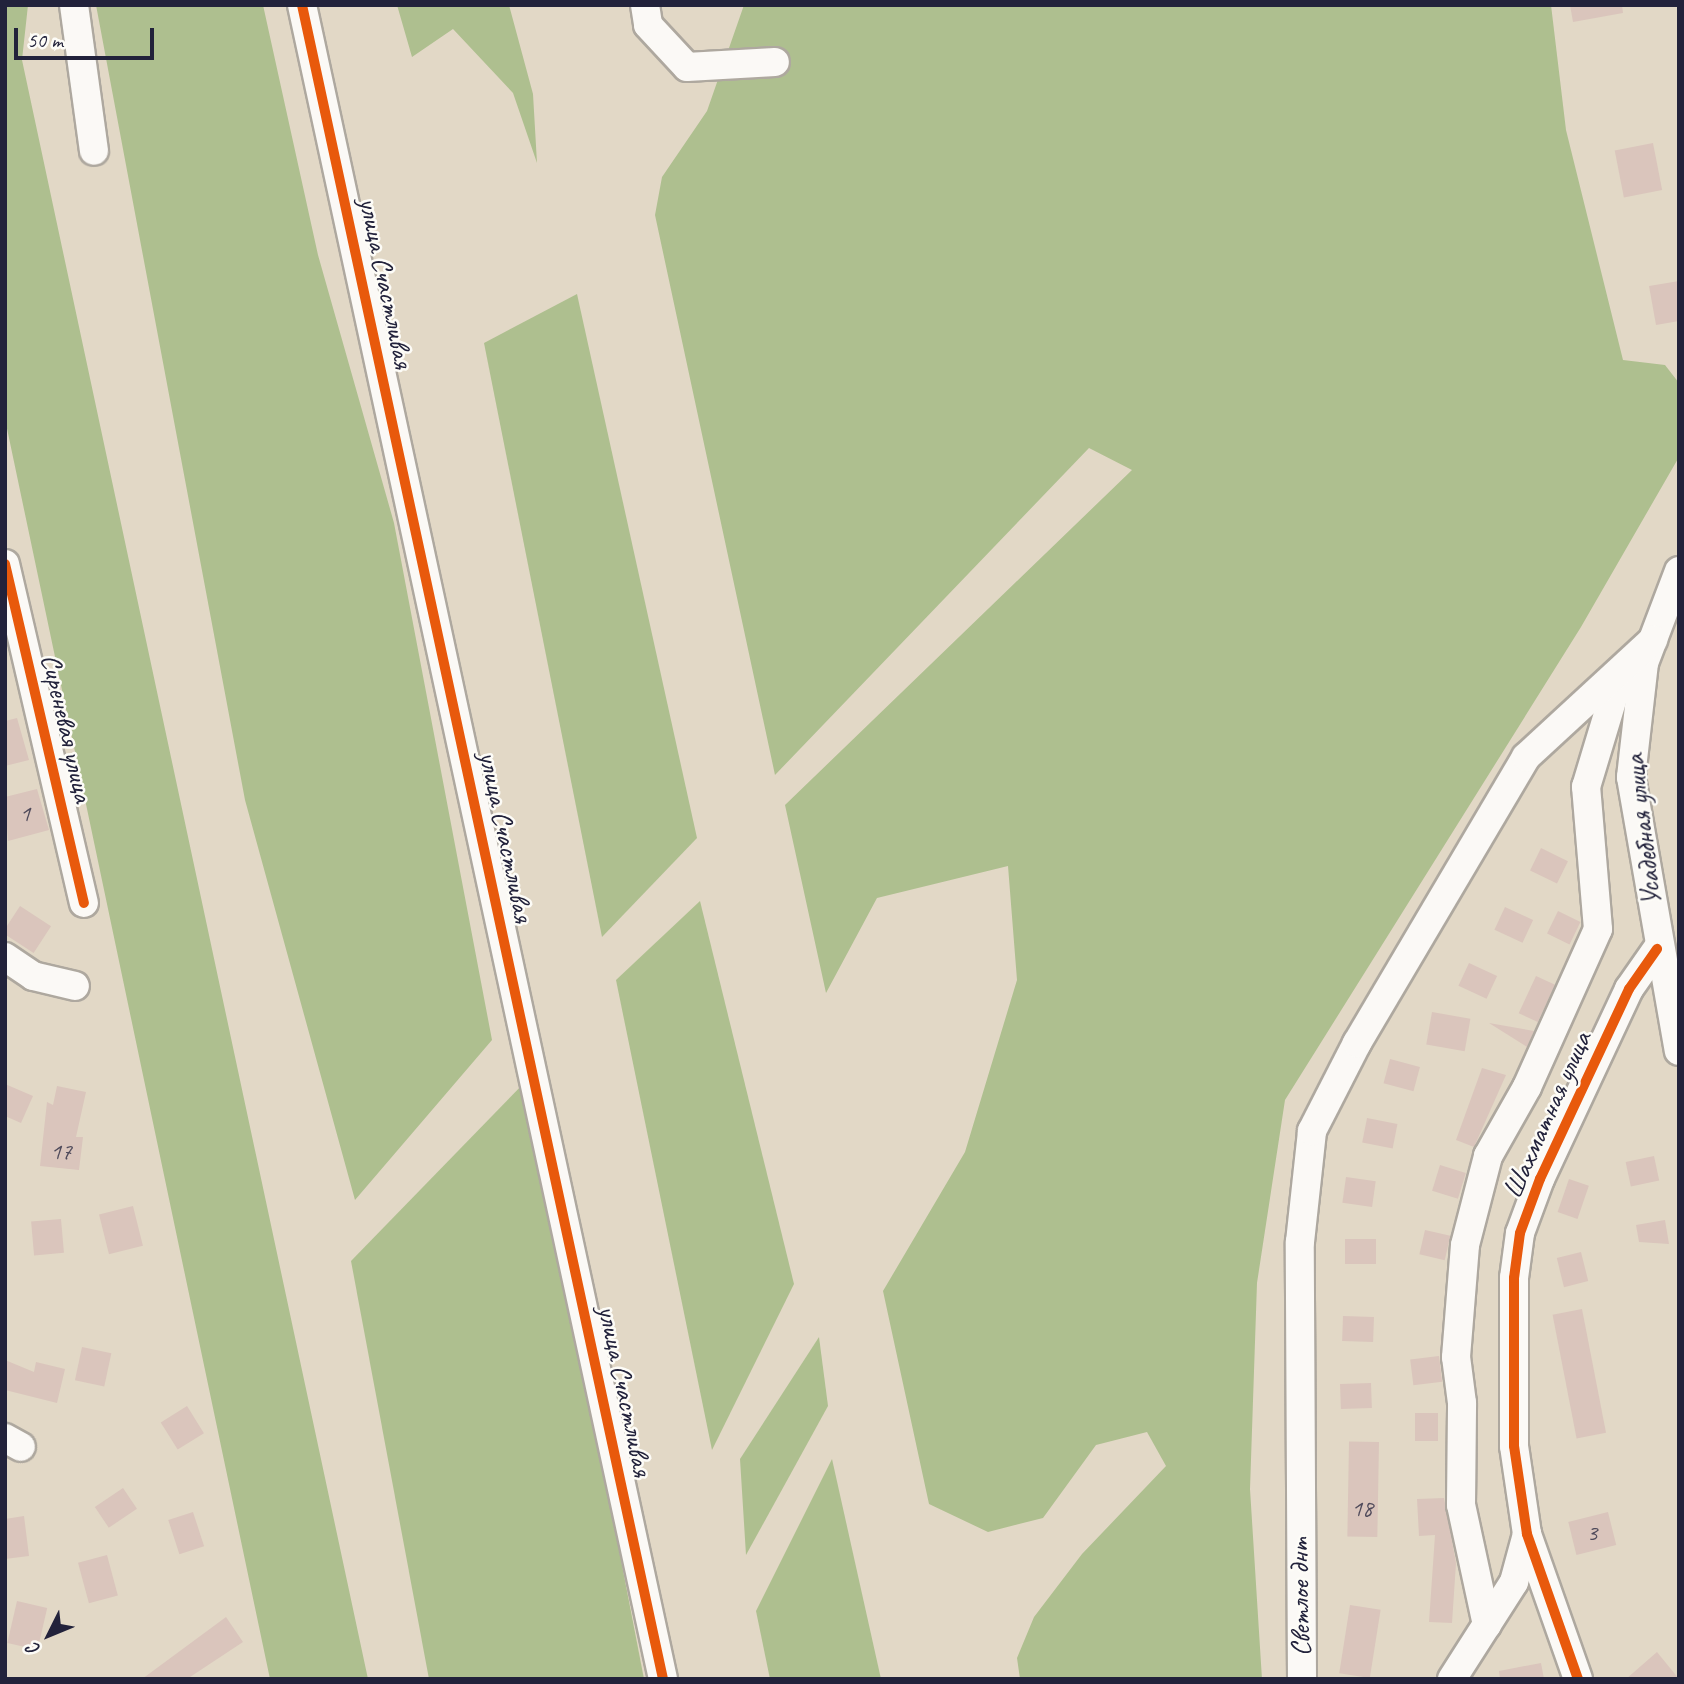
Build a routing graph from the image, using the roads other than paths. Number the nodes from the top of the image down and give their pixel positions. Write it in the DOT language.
graph roads {
  1 [pos="74,5"];
  2 [pos="302,5"];
  3 [pos="645,5"];
  4 [pos="775,62"];
  5 [pos="94,151"];
  6 [pos="5,564"];
  7 [pos="1679,571"];
  8 [pos="1653,639"];
  9 [pos="1621,669"];
  10 [pos="84,903"];
  11 [pos="1657,949"];
  12 [pos="5,957"];
  13 [pos="75,986"];
  14 [pos="1679,1051"];
  15 [pos="1527,1534"];
  16 [pos="1487,1625"];
  17 [pos="663,1679"];
  18 [pos="1302,1679"];
  19 [pos="1452,1679"];
  20 [pos="1578,1679"];
  1 -- 5 [label="street"];
  2 -- 17 [label="street, улица Счастливая"];
  3 -- 4 [label="street"];
  6 -- 10 [label="street, Сиреневая улица"];
  7 -- 8 [label="street, Усадебная улица"];
  8 -- 9 [label="street, Светлое днт"];
  8 -- 11 [label="street, Усадебная улица"];
  9 -- 16 [label="street"];
  9 -- 18 [label="street, Светлое днт"];
  11 -- 14 [label="street, Усадебная улица"];
  11 -- 15 [label="street, Шахматная улица"];
  12 -- 13 [label="street"];
  15 -- 16 [label="street"];
  15 -- 20 [label="street, Шахматная улица"];
  16 -- 19 [label="street"];
}
